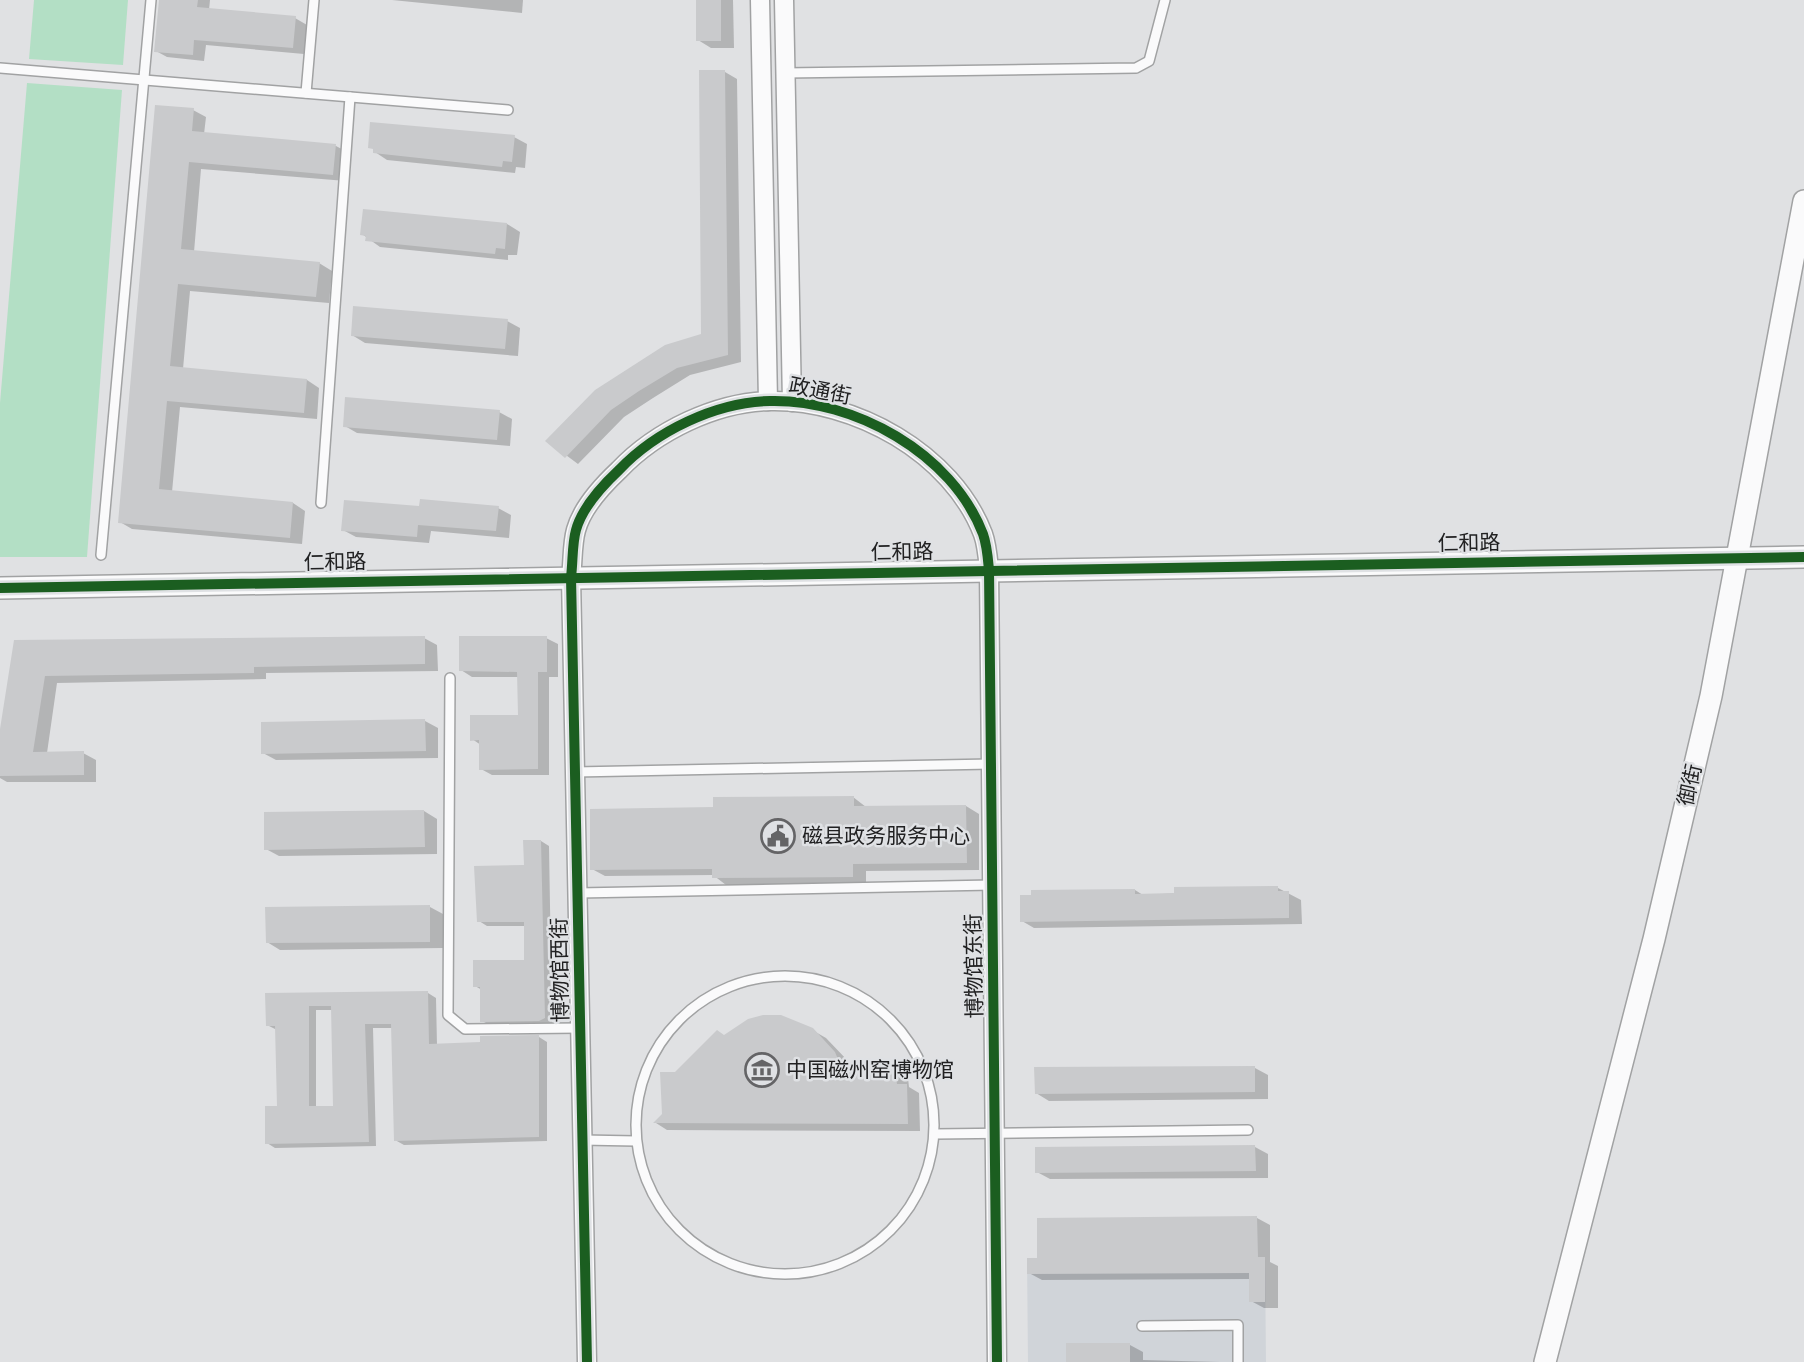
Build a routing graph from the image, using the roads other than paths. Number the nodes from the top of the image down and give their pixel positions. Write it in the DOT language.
graph roads {
  1 [pos="151,0"];
  2 [pos="314,0"];
  3 [pos="760,0"];
  4 [pos="784,0"];
  5 [pos="1165,0"];
  6 [pos="0,68"];
  7 [pos="785,74"];
  8 [pos="144,80"];
  9 [pos="306,93"];
  10 [pos="350,97"];
  11 [pos="508,110"];
  12 [pos="1804,201"];
  13 [pos="768,401"];
  14 [pos="792,402"];
  15 [pos="321,503"];
  16 [pos="102,555"];
  17 [pos="1804,557"];
  18 [pos="1738,558"];
  19 [pos="989,570"];
  20 [pos="571,577"];
  21 [pos="0,588"];
  22 [pos="450,678"];
  23 [pos="991,764"];
  24 [pos="575,772"];
  25 [pos="992,885"];
  26 [pos="578,893"];
  27 [pos="580,1028"];
  28 [pos="1248,1130"];
  29 [pos="995,1133"];
  30 [pos="935,1134"];
  31 [pos="582,1140"];
  32 [pos="636,1141"];
  33 [pos="1142,1326"];
  34 [pos="587,1362"];
  35 [pos="997,1362"];
  36 [pos="1238,1362"];
  37 [pos="1545,1362"];
  1 -- 8 [label="lane"];
  2 -- 9 [label="lane"];
  3 -- 13 [label="street"];
  4 -- 7 [label="street"];
  5 -- 7 [label="lane"];
  6 -- 8 [label="lane"];
  7 -- 14 [label="street"];
  8 -- 9 [label="lane"];
  8 -- 16 [label="lane"];
  9 -- 10 [label="lane"];
  10 -- 11 [label="lane"];
  10 -- 15 [label="lane"];
  12 -- 18 [label="street, 御街"];
  13 -- 14 [label="street, 政通街"];
  13 -- 20 [label="street, 政通街"];
  14 -- 19 [label="street, 政通街"];
  17 -- 18 [label="street, 仁和路"];
  18 -- 19 [label="street, 仁和路"];
  18 -- 37 [label="street, 御街"];
  19 -- 20 [label="street, 仁和路"];
  19 -- 23 [label="street, 博物馆东街"];
  20 -- 21 [label="street, 仁和路"];
  20 -- 24 [label="street, 博物馆西街"];
  22 -- 27 [label="lane"];
  23 -- 24 [label="lane"];
  23 -- 25 [label="street, 博物馆东街"];
  24 -- 26 [label="street, 博物馆西街"];
  25 -- 26 [label="lane"];
  25 -- 29 [label="street, 博物馆东街"];
  26 -- 27 [label="street, 博物馆西街"];
  27 -- 31 [label="street, 博物馆西街"];
  28 -- 29 [label="lane"];
  29 -- 30 [label="lane"];
  29 -- 35 [label="street, 博物馆东街"];
  30 -- 32 [label="lane"];
  30 -- 32 [label="lane"];
  31 -- 32 [label="lane"];
  31 -- 34 [label="street, 博物馆西街"];
  33 -- 36 [label="lane"];
}
